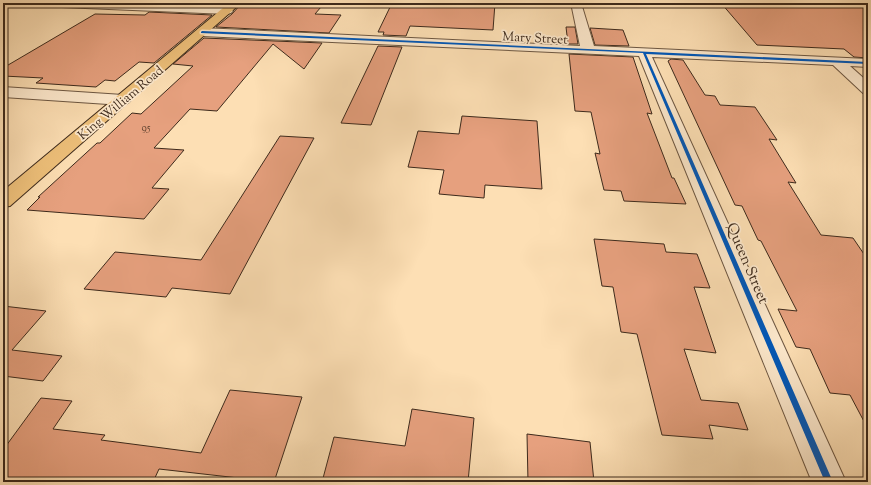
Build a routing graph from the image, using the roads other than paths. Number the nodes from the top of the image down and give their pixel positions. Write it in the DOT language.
graph roads {
  1 [pos="38,3"];
  2 [pos="576,3"];
  3 [pos="232,7"];
  4 [pos="202,32"];
  5 [pos="588,50"];
  6 [pos="644,53"];
  7 [pos="837,62"];
  8 [pos="868,63"];
  9 [pos="868,90"];
  10 [pos="3,92"];
  11 [pos="123,100"];
  12 [pos="3,201"];
  13 [pos="829,482"];
  1 -- 3 [label="street"];
  2 -- 5 [label="street"];
  3 -- 4 [label="main road, King William Road"];
  4 -- 5 [label="street, Mary Street"];
  4 -- 11 [label="main road, King William Road"];
  5 -- 6 [label="street, Mary Street"];
  6 -- 7 [label="street, Mary Street"];
  6 -- 13 [label="street, Queen Street"];
  7 -- 8 [label="street, Mary Street"];
  7 -- 9 [label="street"];
  10 -- 11 [label="street"];
  11 -- 12 [label="main road, King William Road"];
}
